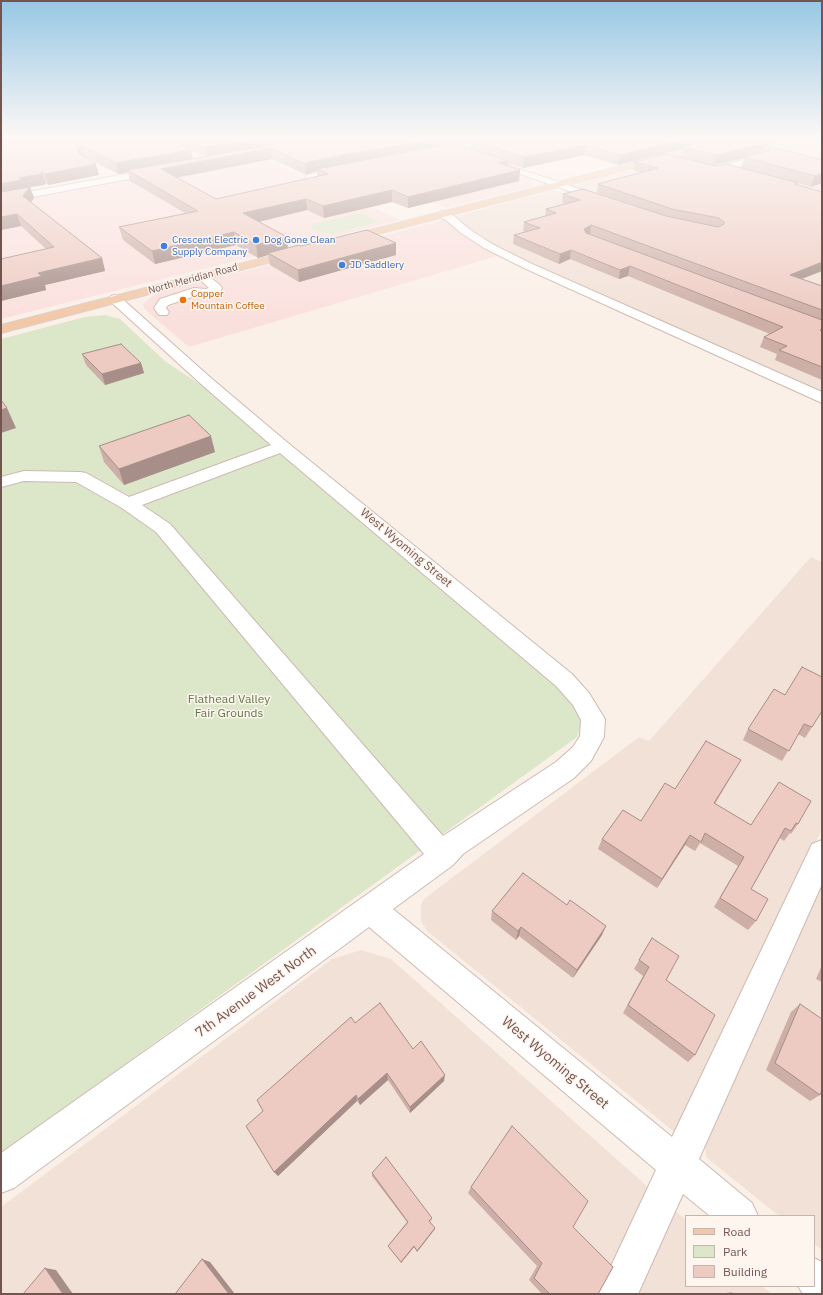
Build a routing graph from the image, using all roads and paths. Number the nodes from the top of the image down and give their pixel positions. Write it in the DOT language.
graph roads {
  1 [pos="497,199"];
  2 [pos="602,199"];
  3 [pos="616,204"];
  4 [pos="441,214"];
  5 [pos="336,242"];
  6 [pos="305,250"];
  7 [pos="202,276"];
  8 [pos="178,283"];
  9 [pos="194,292"];
  10 [pos="115,299"];
  11 [pos="163,312"];
  12 [pos="1,329"];
  13 [pos="822,398"];
  14 [pos="282,446"];
  15 [pos="1,482"];
  16 [pos="128,504"];
  17 [pos="510,807"];
  18 [pos="822,852"];
  19 [pos="443,856"];
  20 [pos="370,909"];
  21 [pos="678,1165"];
  22 [pos="1,1175"];
  23 [pos="738,1215"];
  24 [pos="618,1294"];
  1 -- 4 [label="main road"];
  2 -- 3 [label="street"];
  4 -- 5 [label="main road"];
  4 -- 13 [label="street"];
  6 -- 7 [label="main road, North Meridian Road"];
  7 -- 8 [label="main road, North Meridian Road"];
  7 -- 9 [label="street"];
  8 -- 9 [label="street"];
  8 -- 10 [label="main road, North Meridian Road"];
  9 -- 11 [label="street"];
  10 -- 12 [label="main road, North Meridian Road"];
  10 -- 14 [label="street, West Wyoming Street"];
  14 -- 16 [label="street"];
  14 -- 17 [label="street, West Wyoming Street"];
  15 -- 16 [label="street"];
  16 -- 19 [label="street"];
  17 -- 19 [label="street, 7th Avenue West North"];
  18 -- 21 [label="street"];
  19 -- 20 [label="street, 7th Avenue West North"];
  20 -- 21 [label="street, West Wyoming Street"];
  20 -- 22 [label="street, 7th Avenue West North"];
  21 -- 23 [label="street, West Wyoming Street"];
  21 -- 24 [label="street"];
}
